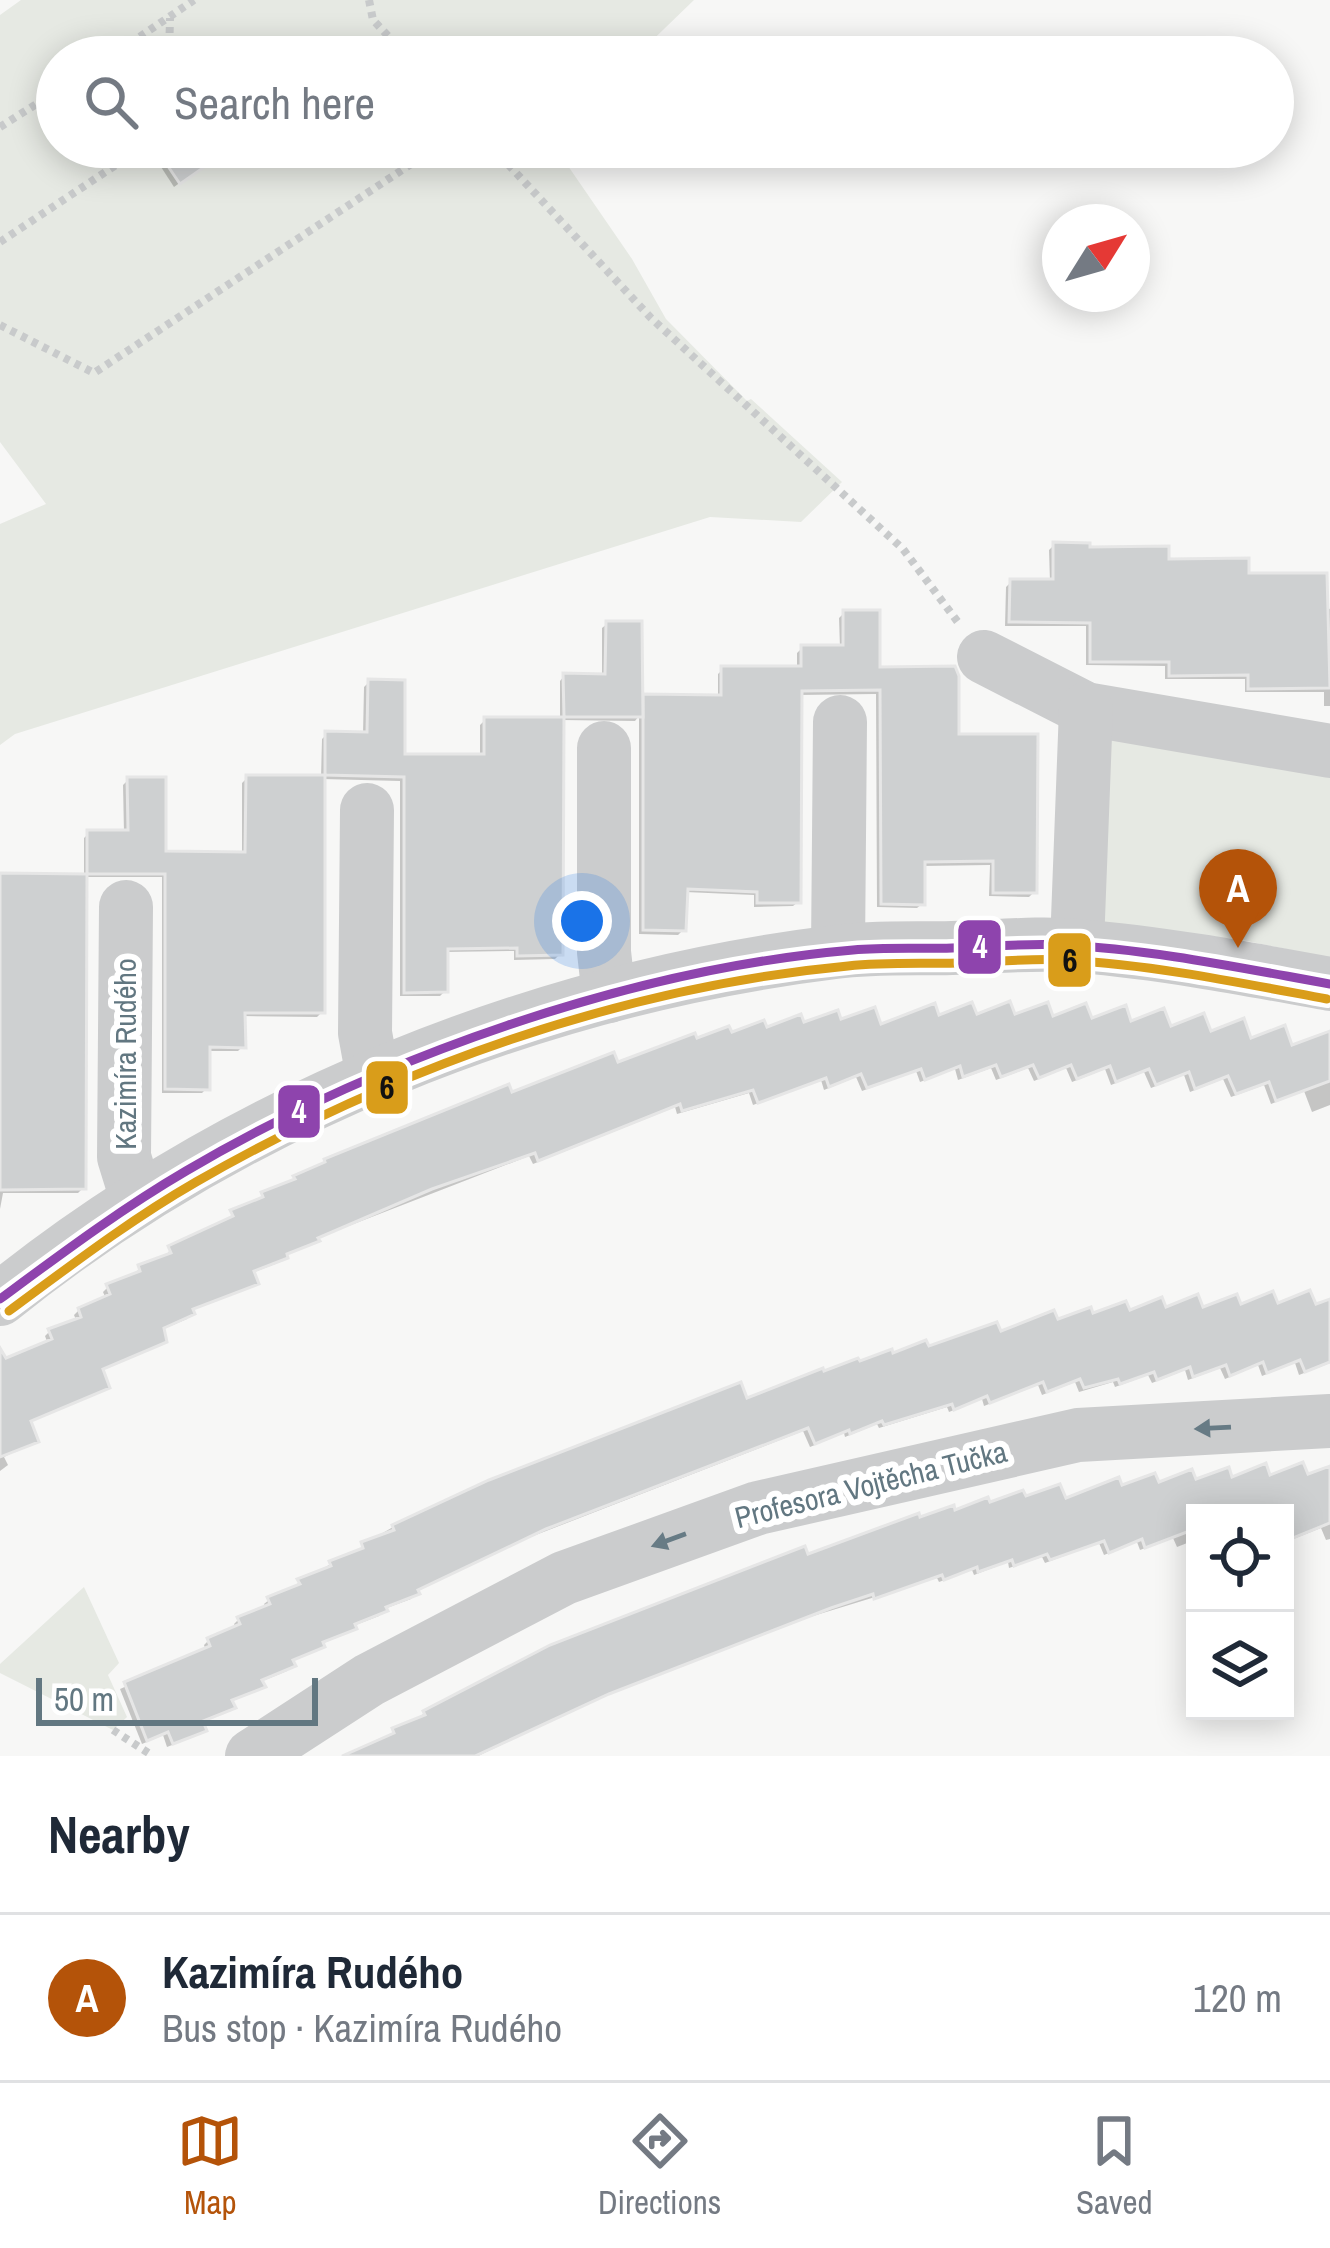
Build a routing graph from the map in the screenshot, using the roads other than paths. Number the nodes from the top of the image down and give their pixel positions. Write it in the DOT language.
graph roads {
  1 [pos="984,657"];
  2 [pos="1086,709"];
  3 [pos="840,722"];
  4 [pos="604,748"];
  5 [pos="1330,751"];
  6 [pos="367,810"];
  7 [pos="126,907"];
  8 [pos="1076,945"];
  9 [pos="838,952"];
  10 [pos="1330,984"];
  11 [pos="609,996"];
  12 [pos="373,1077"];
  13 [pos="136,1199"];
  14 [pos="0,1299"];
  15 [pos="1330,1421"];
  16 [pos="252,1756"];
  1 -- 2 [label="street"];
  2 -- 5 [label="street"];
  2 -- 8 [label="street"];
  3 -- 9 [label="street"];
  4 -- 11 [label="street"];
  6 -- 12 [label="street"];
  7 -- 13 [label="street, Kazimíra Rudého"];
  8 -- 9 [label="street, Kazimíra Rudého"];
  8 -- 10 [label="street, Kazimíra Rudého"];
  9 -- 11 [label="street, Kazimíra Rudého"];
  11 -- 12 [label="street, Kazimíra Rudého"];
  12 -- 13 [label="street, Kazimíra Rudého"];
  13 -- 14 [label="street, Kazimíra Rudého"];
  15 -- 16 [label="street, Profesora Vojtěcha Tučka, one-way"];
}
